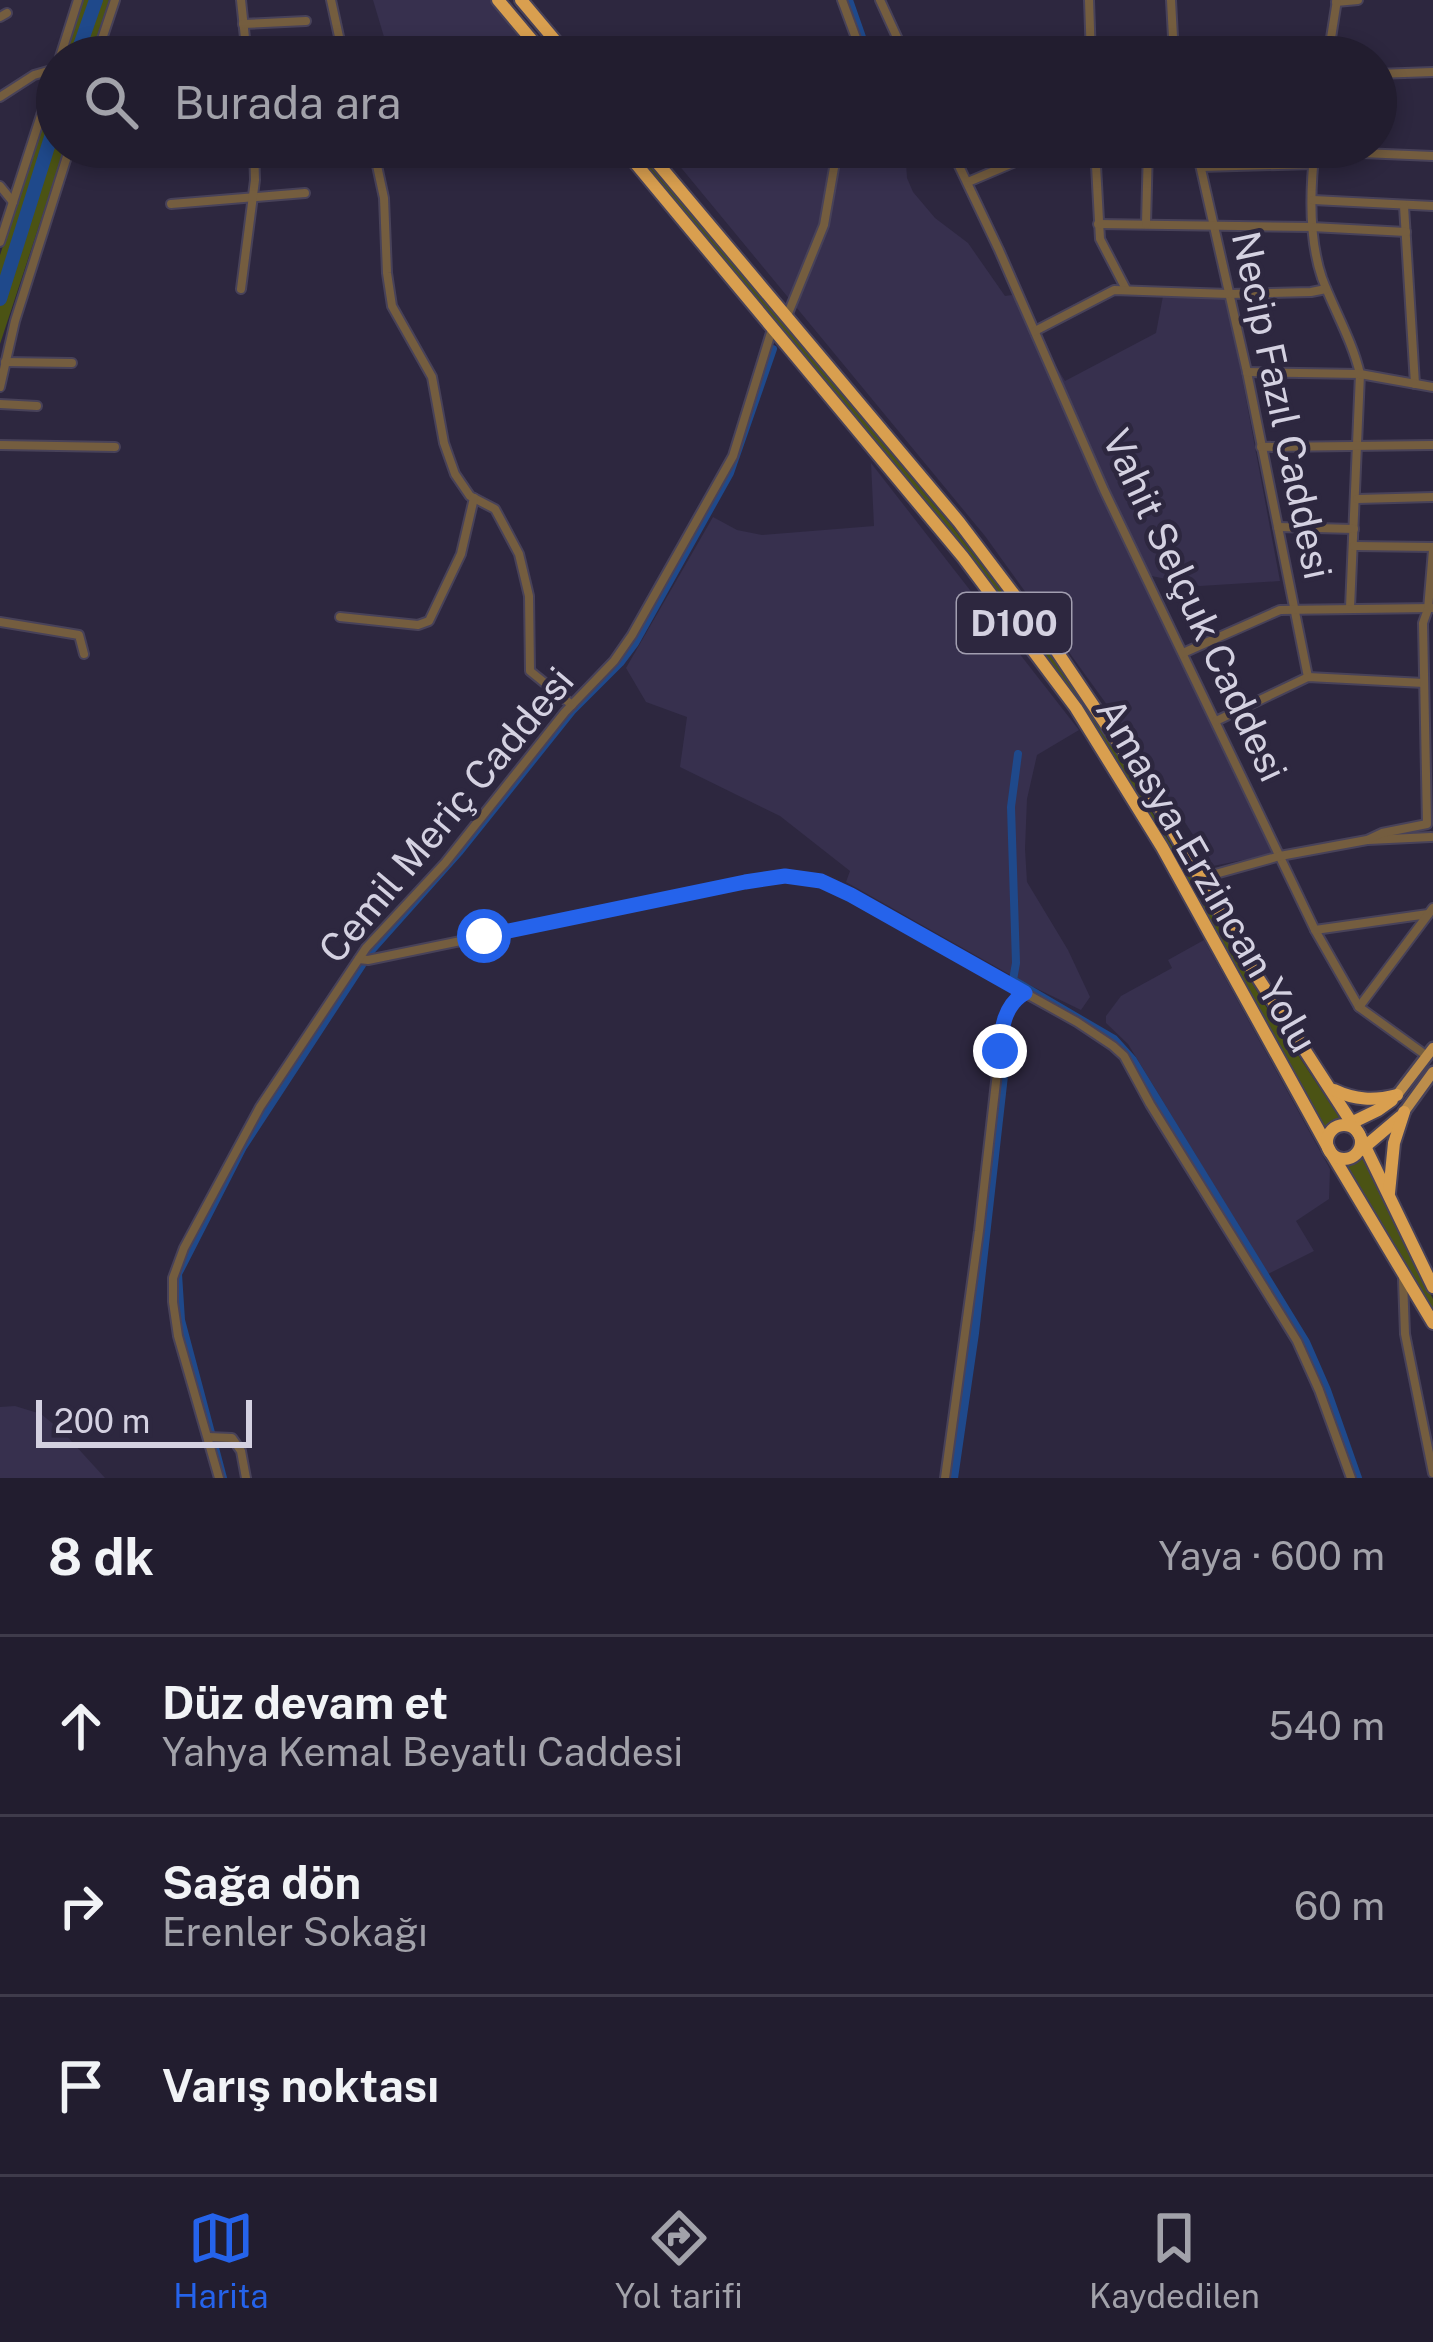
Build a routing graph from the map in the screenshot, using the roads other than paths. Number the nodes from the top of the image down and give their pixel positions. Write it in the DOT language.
graph roads {
  1 [pos="78,0"];
  2 [pos="115,0"];
  3 [pos="242,0"];
  4 [pos="331,0"];
  5 [pos="498,0"];
  6 [pos="521,0"];
  7 [pos="842,0"];
  8 [pos="880,0"];
  9 [pos="1088,0"];
  10 [pos="1171,0"];
  11 [pos="1358,0"];
  12 [pos="1337,1"];
  13 [pos="306,21"];
  14 [pos="243,24"];
  15 [pos="67,36"];
  16 [pos="103,36"];
  17 [pos="244,36"];
  18 [pos="339,36"];
  19 [pos="528,36"];
  20 [pos="551,36"];
  21 [pos="855,36"];
  22 [pos="896,36"];
  23 [pos="1090,36"];
  24 [pos="1173,36"];
  25 [pos="1330,36"];
  26 [pos="1433,72"];
  27 [pos="1397,73"];
  28 [pos="36,74"];
  29 [pos="0,97"];
  30 [pos="36,131"];
  31 [pos="1397,154"];
  32 [pos="1433,156"];
  33 [pos="64,168"];
  34 [pos="253,168"];
  35 [pos="377,168"];
  36 [pos="640,168"];
  37 [pos="662,168"];
  38 [pos="834,168"];
  39 [pos="961,168"];
  40 [pos="1001,168"];
  41 [pos="1096,168"];
  42 [pos="1147,168"];
  43 [pos="1201,168"];
  44 [pos="1313,168"];
  45 [pos="968,182"];
  46 [pos="0,186"];
  47 [pos="305,193"];
  48 [pos="252,197"];
  49 [pos="1313,200"];
  50 [pos="13,202"];
  51 [pos="171,204"];
  52 [pos="1404,206"];
  53 [pos="1433,206"];
  54 [pos="1098,224"];
  55 [pos="1146,224"];
  56 [pos="1213,225"];
  57 [pos="1312,227"];
  58 [pos="1406,232"];
  59 [pos="0,242"];
  60 [pos="1326,289"];
  61 [pos="241,290"];
  62 [pos="1127,290"];
  63 [pos="1229,294"];
  64 [pos="787,318"];
  65 [pos="773,326"];
  66 [pos="1035,332"];
  67 [pos="5,362"];
  68 [pos="72,363"];
  69 [pos="1247,372"];
  70 [pos="1360,374"];
  71 [pos="1415,384"];
  72 [pos="0,386"];
  73 [pos="1433,387"];
  74 [pos="0,404"];
  75 [pos="37,406"];
  76 [pos="0,445"];
  77 [pos="1359,445"];
  78 [pos="1433,445"];
  79 [pos="115,447"];
  80 [pos="1260,447"];
  81 [pos="1433,497"];
  82 [pos="475,498"];
  83 [pos="1357,499"];
  84 [pos="1278,527"];
  85 [pos="1355,529"];
  86 [pos="1354,546"];
  87 [pos="1433,548"];
  88 [pos="1350,608"];
  89 [pos="1295,609"];
  90 [pos="1431,609"];
  91 [pos="340,617"];
  92 [pos="0,622"];
  93 [pos="1433,623"];
  94 [pos="1183,653"];
  95 [pos="84,654"];
  96 [pos="1308,677"];
  97 [pos="1424,683"];
  98 [pos="572,705"];
  99 [pos="1216,721"];
  100 [pos="1430,822"];
  101 [pos="1432,838"];
  102 [pos="1367,840"];
  103 [pos="1280,856"];
  104 [pos="1200,879"];
  105 [pos="1431,911"];
  106 [pos="1315,930"];
  107 [pos="359,958"];
  108 [pos="1025,993"];
  109 [pos="1359,1007"];
  110 [pos="1430,1052"];
  111 [pos="1433,1072"];
  112 [pos="1329,1088"];
  113 [pos="1397,1095"];
  114 [pos="1404,1112"];
  115 [pos="1356,1137"];
  116 [pos="1330,1151"];
  117 [pos="1389,1198"];
  118 [pos="1403,1273"];
  119 [pos="1433,1287"];
  120 [pos="1433,1323"];
  121 [pos="208,1437"];
  122 [pos="1433,1473"];
  123 [pos="219,1478"];
  124 [pos="246,1478"];
  125 [pos="945,1478"];
  126 [pos="1351,1478"];
  1 -- 15 [label="street"];
  2 -- 16 [label="street"];
  3 -- 14 [label="street"];
  4 -- 18 [label="street"];
  5 -- 19 [label="highway"];
  6 -- 20 [label="highway"];
  7 -- 21 [label="street"];
  8 -- 22 [label="street"];
  9 -- 23 [label="street"];
  10 -- 24 [label="street"];
  11 -- 12 [label="street"];
  12 -- 25 [label="street"];
  13 -- 14 [label="street"];
  14 -- 17 [label="street"];
  26 -- 27 [label="street"];
  28 -- 29 [label="street"];
  30 -- 50 [label="street"];
  31 -- 32 [label="street"];
  33 -- 67 [label="street"];
  34 -- 48 [label="street"];
  35 -- 82 [label="street"];
  36 -- 65 [label="highway, Amasya-Erzincan Yolu / D100"];
  37 -- 64 [label="highway, Amasya-Erzincan Yolu / D100"];
  38 -- 64 [label="street"];
  39 -- 45 [label="street, Vahit Selçuk Caddesi"];
  40 -- 45 [label="street"];
  41 -- 54 [label="street"];
  42 -- 55 [label="street"];
  43 -- 56 [label="street, Necip Fazıl Caddesi"];
  44 -- 49 [label="street"];
  45 -- 66 [label="street, Vahit Selçuk Caddesi"];
  46 -- 50 [label="street"];
  47 -- 48 [label="street"];
  48 -- 51 [label="street"];
  48 -- 61 [label="street"];
  49 -- 52 [label="street"];
  49 -- 57 [label="street"];
  50 -- 59 [label="street"];
  52 -- 53 [label="street"];
  52 -- 58 [label="street"];
  54 -- 55 [label="street"];
  54 -- 62 [label="street"];
  55 -- 56 [label="street"];
  56 -- 57 [label="street"];
  56 -- 63 [label="street, Necip Fazıl Caddesi"];
  57 -- 58 [label="street"];
  57 -- 60 [label="street"];
  58 -- 71 [label="street"];
  60 -- 63 [label="street"];
  60 -- 70 [label="street"];
  62 -- 63 [label="street"];
  62 -- 66 [label="street"];
  63 -- 69 [label="street, Necip Fazıl Caddesi"];
  64 -- 104 [label="highway, Amasya-Erzincan Yolu / D100"];
  65 -- 98 [label="street, Cemil Meriç Caddesi"];
  65 -- 116 [label="highway, Amasya-Erzincan Yolu / D100"];
  66 -- 94 [label="street, Vahit Selçuk Caddesi"];
  67 -- 68 [label="street"];
  67 -- 72 [label="street"];
  69 -- 70 [label="street"];
  69 -- 80 [label="street, Necip Fazıl Caddesi"];
  70 -- 71 [label="street"];
  70 -- 77 [label="street"];
  71 -- 73 [label="street"];
  74 -- 75 [label="street"];
  76 -- 79 [label="street"];
  77 -- 78 [label="street"];
  77 -- 80 [label="street"];
  77 -- 83 [label="street"];
  80 -- 84 [label="street, Necip Fazıl Caddesi"];
  81 -- 83 [label="street"];
  82 -- 91 [label="street"];
  82 -- 98 [label="street"];
  83 -- 85 [label="street"];
  84 -- 85 [label="street"];
  84 -- 89 [label="street, Necip Fazıl Caddesi"];
  85 -- 86 [label="street"];
  86 -- 87 [label="street"];
  86 -- 88 [label="street"];
  87 -- 90 [label="street"];
  88 -- 89 [label="street"];
  88 -- 90 [label="street"];
  89 -- 94 [label="street"];
  89 -- 96 [label="street, Necip Fazıl Caddesi"];
  90 -- 93 [label="street"];
  90 -- 97 [label="street"];
  92 -- 95 [label="street"];
  94 -- 99 [label="street, Vahit Selçuk Caddesi"];
  96 -- 97 [label="street"];
  96 -- 99 [label="street"];
  97 -- 100 [label="street"];
  98 -- 107 [label="street, Cemil Meriç Caddesi"];
  99 -- 103 [label="street, Vahit Selçuk Caddesi"];
  100 -- 101 [label="street"];
  100 -- 102 [label="street"];
  101 -- 102 [label="street"];
  102 -- 103 [label="street"];
  103 -- 104 [label="street"];
  103 -- 106 [label="street, Vahit Selçuk Caddesi"];
  104 -- 112 [label="highway, Amasya-Erzincan Yolu / D100"];
  105 -- 106 [label="street"];
  105 -- 109 [label="street"];
  106 -- 109 [label="street, Vahit Selçuk Caddesi"];
  107 -- 108 [label="street"];
  107 -- 121 [label="street, Cemil Meriç Caddesi"];
  108 -- 125 [label="street"];
  108 -- 126 [label="street"];
  109 -- 110 [label="street, Vahit Selçuk Caddesi"];
  110 -- 113 [label="main road"];
  111 -- 114 [label="main road"];
  112 -- 113 [label="highway"];
  112 -- 115 [label="highway, Amasya-Erzincan Yolu / D100"];
  113 -- 115 [label="highway"];
  114 -- 115 [label="highway"];
  114 -- 117 [label="highway"];
  115 -- 116 [label="highway"];
  115 -- 116 [label="highway"];
  115 -- 117 [label="highway, Amasya-Erzincan Yolu / D100"];
  116 -- 118 [label="highway, Amasya-Erzincan Yolu / D100"];
  117 -- 119 [label="highway, Amasya-Erzincan Yolu / D100"];
  118 -- 120 [label="highway, Amasya-Erzincan Yolu / D100"];
  118 -- 122 [label="street"];
  121 -- 123 [label="street, Cemil Meriç Caddesi"];
  121 -- 124 [label="street"];
}
